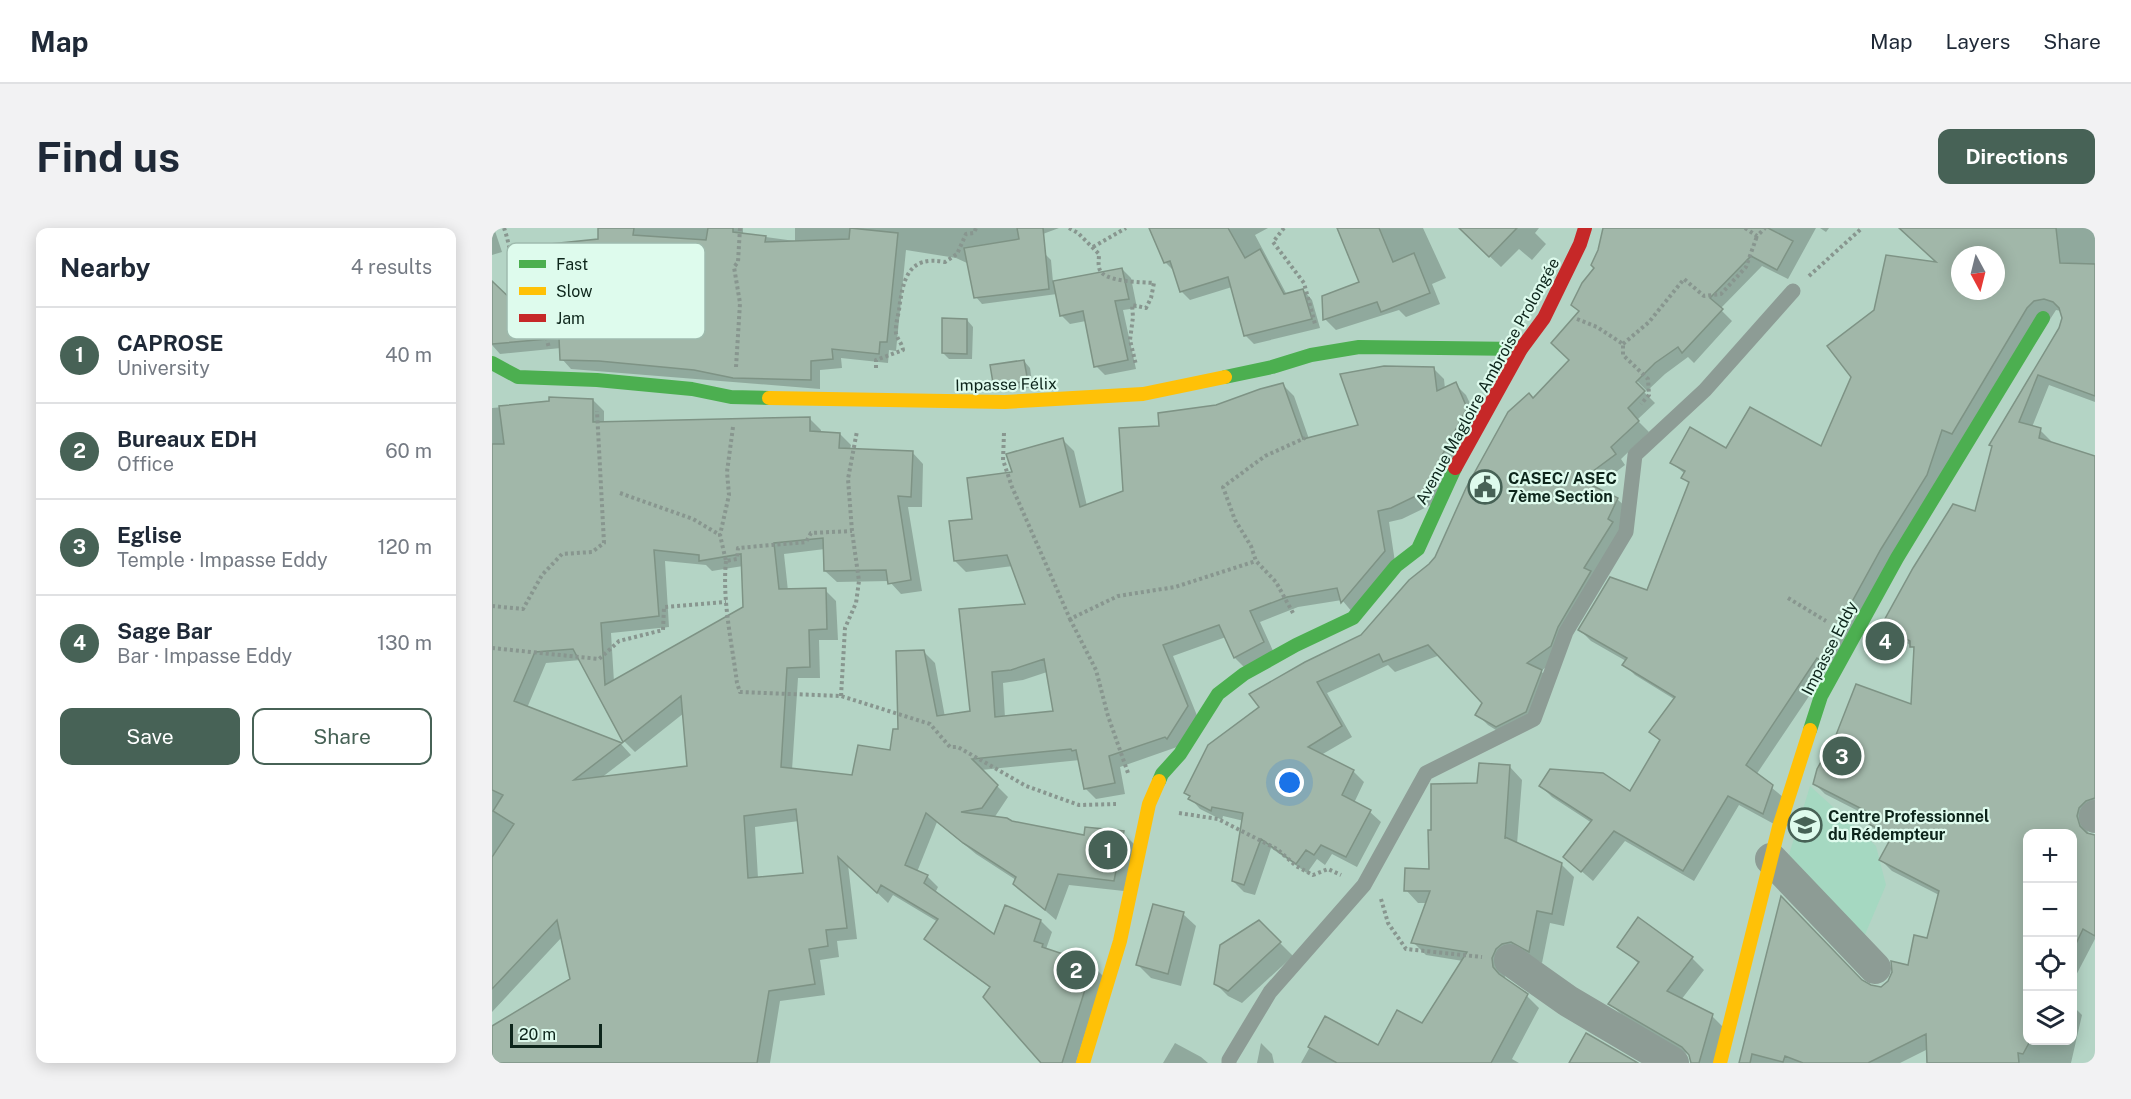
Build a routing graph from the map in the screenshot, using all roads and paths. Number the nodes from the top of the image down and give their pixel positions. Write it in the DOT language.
graph roads {
  1 [pos="504,228"];
  2 [pos="740,228"];
  3 [pos="976,228"];
  4 [pos="1070,228"];
  5 [pos="1126,228"];
  6 [pos="1284,228"];
  7 [pos="1585,228"];
  8 [pos="1745,228"];
  9 [pos="1765,228"];
  10 [pos="1862,228"];
  11 [pos="1757,236"];
  12 [pos="509,243"];
  13 [pos="1093,247"];
  14 [pos="1793,291"];
  15 [pos="1544,318"];
  16 [pos="2043,318"];
  17 [pos="547,339"];
  18 [pos="1623,344"];
  19 [pos="1521,349"];
  20 [pos="1311,355"];
  21 [pos="492,363"];
  22 [pos="543,378"];
  23 [pos="597,380"];
  24 [pos="1143,394"];
  25 [pos="731,397"];
  26 [pos="862,400"];
  27 [pos="1005,402"];
  28 [pos="1641,404"];
  29 [pos="1305,438"];
  30 [pos="620,493"];
  31 [pos="852,531"];
  32 [pos="720,536"];
  33 [pos="726,561"];
  34 [pos="1256,561"];
  35 [pos="1788,598"];
  36 [pos="726,602"];
  37 [pos="492,606"];
  38 [pos="1070,619"];
  39 [pos="1852,637"];
  40 [pos="1296,645"];
  41 [pos="492,648"];
  42 [pos="841,696"];
  43 [pos="1149,804"];
  44 [pos="1772,859"];
  45 [pos="1509,960"];
  46 [pos="1875,968"];
  47 [pos="1728,1061"];
  48 [pos="1083,1063"];
  49 [pos="1229,1063"];
  50 [pos="1673,1063"];
  1 -- 12 [label="path"];
  2 -- 25 [label="path"];
  3 -- 26 [label="path"];
  4 -- 13 [label="path"];
  5 -- 13 [label="path"];
  6 -- 20 [label="path"];
  7 -- 15 [label="street, Avenue Magloire Ambroise Prolongée"];
  8 -- 11 [label="path"];
  9 -- 11 [label="path"];
  10 -- 14 [label="path"];
  11 -- 18 [label="path"];
  13 -- 24 [label="path"];
  14 -- 49 [label="lane"];
  15 -- 18 [label="path"];
  15 -- 19 [label="street, Avenue Magloire Ambroise Prolongée"];
  16 -- 39 [label="street, Impasse Eddy"];
  17 -- 22 [label="path"];
  18 -- 28 [label="path"];
  19 -- 20 [label="street, Impasse Félix"];
  19 -- 40 [label="street, Avenue Magloire Ambroise Prolongée"];
  20 -- 24 [label="street, Impasse Félix"];
  21 -- 22 [label="street, Impasse Félix"];
  22 -- 23 [label="street, Impasse Félix"];
  23 -- 25 [label="street, Impasse Félix"];
  23 -- 37 [label="path"];
  24 -- 27 [label="street, Impasse Félix"];
  25 -- 26 [label="street, Impasse Félix"];
  25 -- 32 [label="path"];
  26 -- 27 [label="street, Impasse Félix"];
  26 -- 31 [label="path"];
  27 -- 38 [label="path"];
  29 -- 34 [label="path"];
  30 -- 32 [label="path"];
  31 -- 33 [label="path"];
  31 -- 42 [label="path"];
  32 -- 33 [label="path"];
  33 -- 36 [label="path"];
  34 -- 38 [label="path"];
  34 -- 40 [label="path"];
  35 -- 39 [label="path"];
  36 -- 41 [label="path"];
  36 -- 42 [label="path"];
  38 -- 43 [label="path"];
  39 -- 44 [label="street, Impasse Eddy"];
  40 -- 43 [label="street, Avenue Magloire Ambroise Prolongée"];
  42 -- 43 [label="path"];
  43 -- 48 [label="street, Avenue Magloire Ambroise Prolongée"];
  44 -- 46 [label="street"];
  44 -- 47 [label="street, Impasse Eddy"];
  45 -- 50 [label="street"];
}
